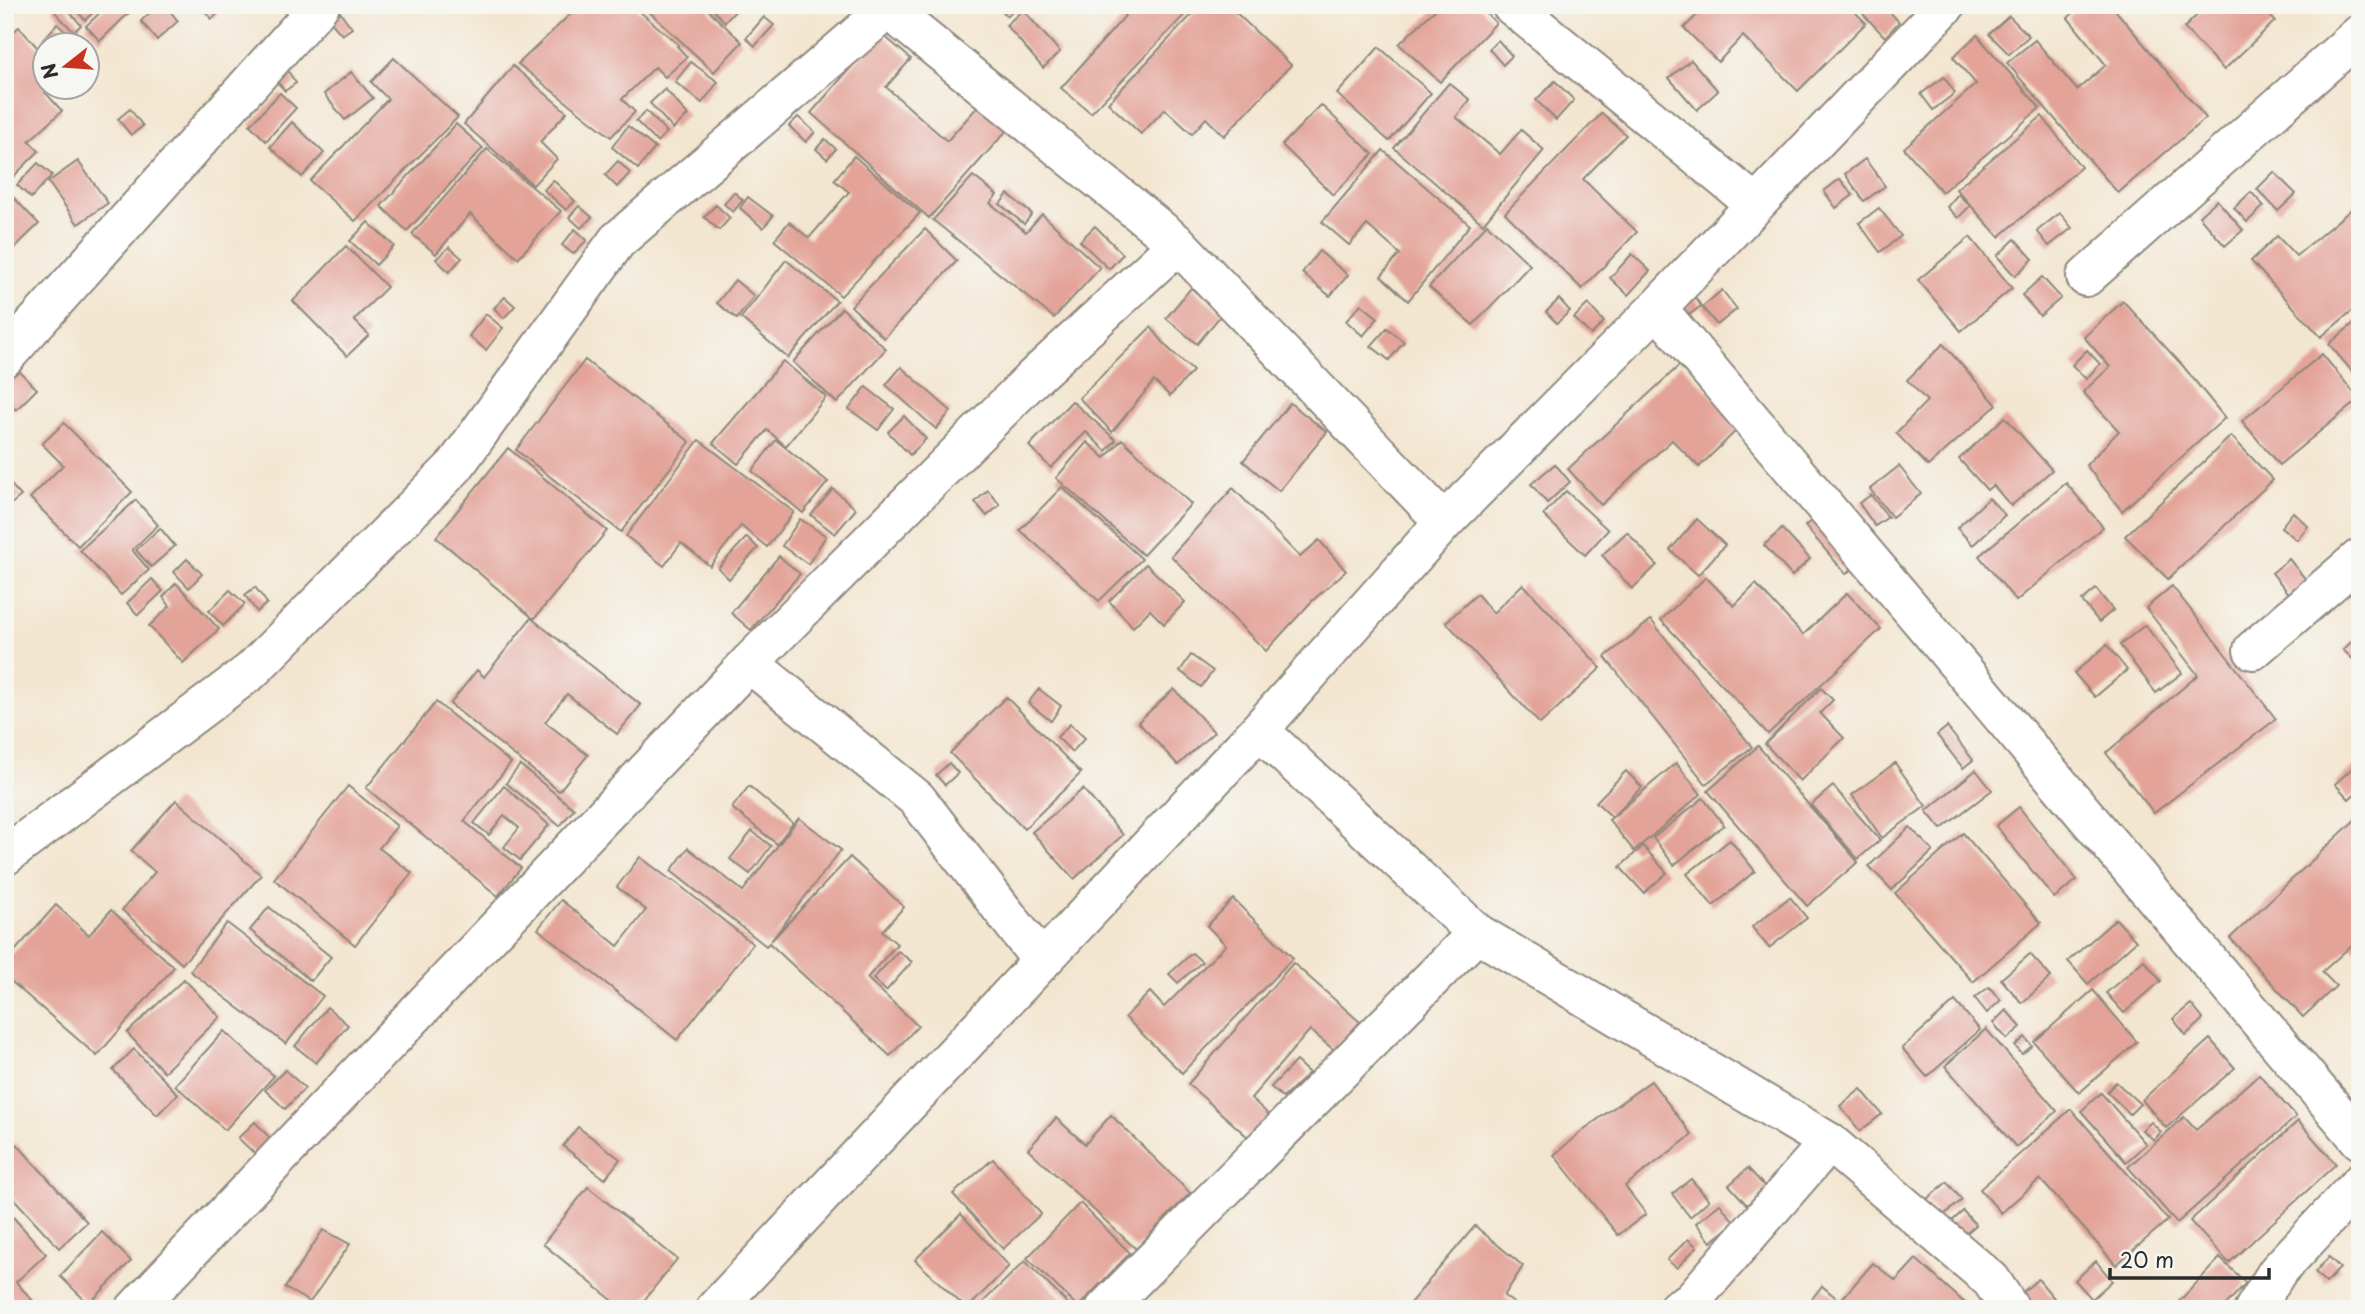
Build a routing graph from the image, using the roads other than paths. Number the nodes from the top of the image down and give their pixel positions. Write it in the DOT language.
graph roads {
  1 [pos="320,5"];
  2 [pos="1511,5"];
  3 [pos="1946,5"];
  4 [pos="886,7"];
  5 [pos="2360,34"];
  6 [pos="1755,204"];
  7 [pos="1178,244"];
  8 [pos="2087,276"];
  9 [pos="1657,308"];
  10 [pos="5,357"];
  11 [pos="1444,522"];
  12 [pos="2360,558"];
  13 [pos="2253,650"];
  14 [pos="749,663"];
  15 [pos="1259,730"];
  16 [pos="5,856"];
  17 [pos="1477,933"];
  18 [pos="1041,960"];
  19 [pos="2360,1140"];
  20 [pos="1829,1142"];
  21 [pos="2360,1183"];
  22 [pos="135,1309"];
  23 [pos="715,1309"];
  24 [pos="1105,1309"];
  25 [pos="1677,1309"];
  26 [pos="2010,1309"];
  27 [pos="2254,1309"];
  1 -- 10 [label="street"];
  2 -- 6 [label="street"];
  3 -- 6 [label="street"];
  4 -- 7 [label="street"];
  4 -- 16 [label="street"];
  5 -- 8 [label="street"];
  6 -- 9 [label="street"];
  7 -- 11 [label="street"];
  7 -- 14 [label="street"];
  9 -- 11 [label="street"];
  9 -- 19 [label="street"];
  11 -- 15 [label="street"];
  12 -- 13 [label="street"];
  14 -- 18 [label="street"];
  14 -- 22 [label="street"];
  15 -- 17 [label="street"];
  15 -- 18 [label="street"];
  17 -- 20 [label="street"];
  17 -- 24 [label="street"];
  18 -- 23 [label="street"];
  20 -- 25 [label="street"];
  20 -- 26 [label="street"];
  21 -- 27 [label="street"];
}
